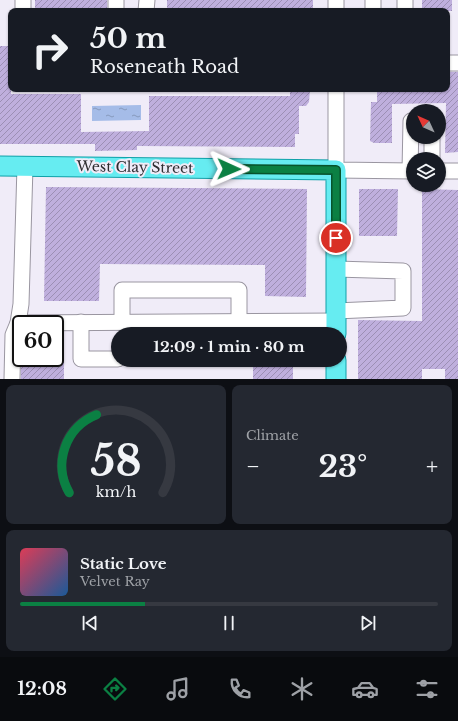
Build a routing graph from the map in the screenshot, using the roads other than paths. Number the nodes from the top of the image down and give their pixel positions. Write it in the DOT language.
graph roads {
  1 [pos="336,92"];
  2 [pos="0,166"];
  3 [pos="25,166"];
  4 [pos="336,170"];
  5 [pos="406,171"];
  6 [pos="446,171"];
  7 [pos="458,171"];
  8 [pos="336,269"];
  9 [pos="19,315"];
  10 [pos="64,322"];
  11 [pos="81,322"];
  12 [pos="122,322"];
  13 [pos="336,322"];
  14 [pos="219,327"];
  15 [pos="238,327"];
  16 [pos="254,327"];
  17 [pos="111,359"];
  18 [pos="12,367"];
  19 [pos="336,367"];
  20 [pos="12,379"];
  21 [pos="336,379"];
  1 -- 4 [label="street"];
  2 -- 3 [label="main road, West Clay Street"];
  3 -- 4 [label="main road, West Clay Street"];
  3 -- 9 [label="street"];
  4 -- 5 [label="street, West Clay Street"];
  4 -- 8 [label="main road"];
  6 -- 7 [label="street"];
  8 -- 13 [label="main road"];
  8 -- 13 [label="street"];
  10 -- 11 [label="street"];
  11 -- 12 [label="street"];
  11 -- 17 [label="street"];
  12 -- 14 [label="street"];
  12 -- 15 [label="street"];
  13 -- 16 [label="street"];
  18 -- 20 [label="street"];
  19 -- 21 [label="main road"];
}
